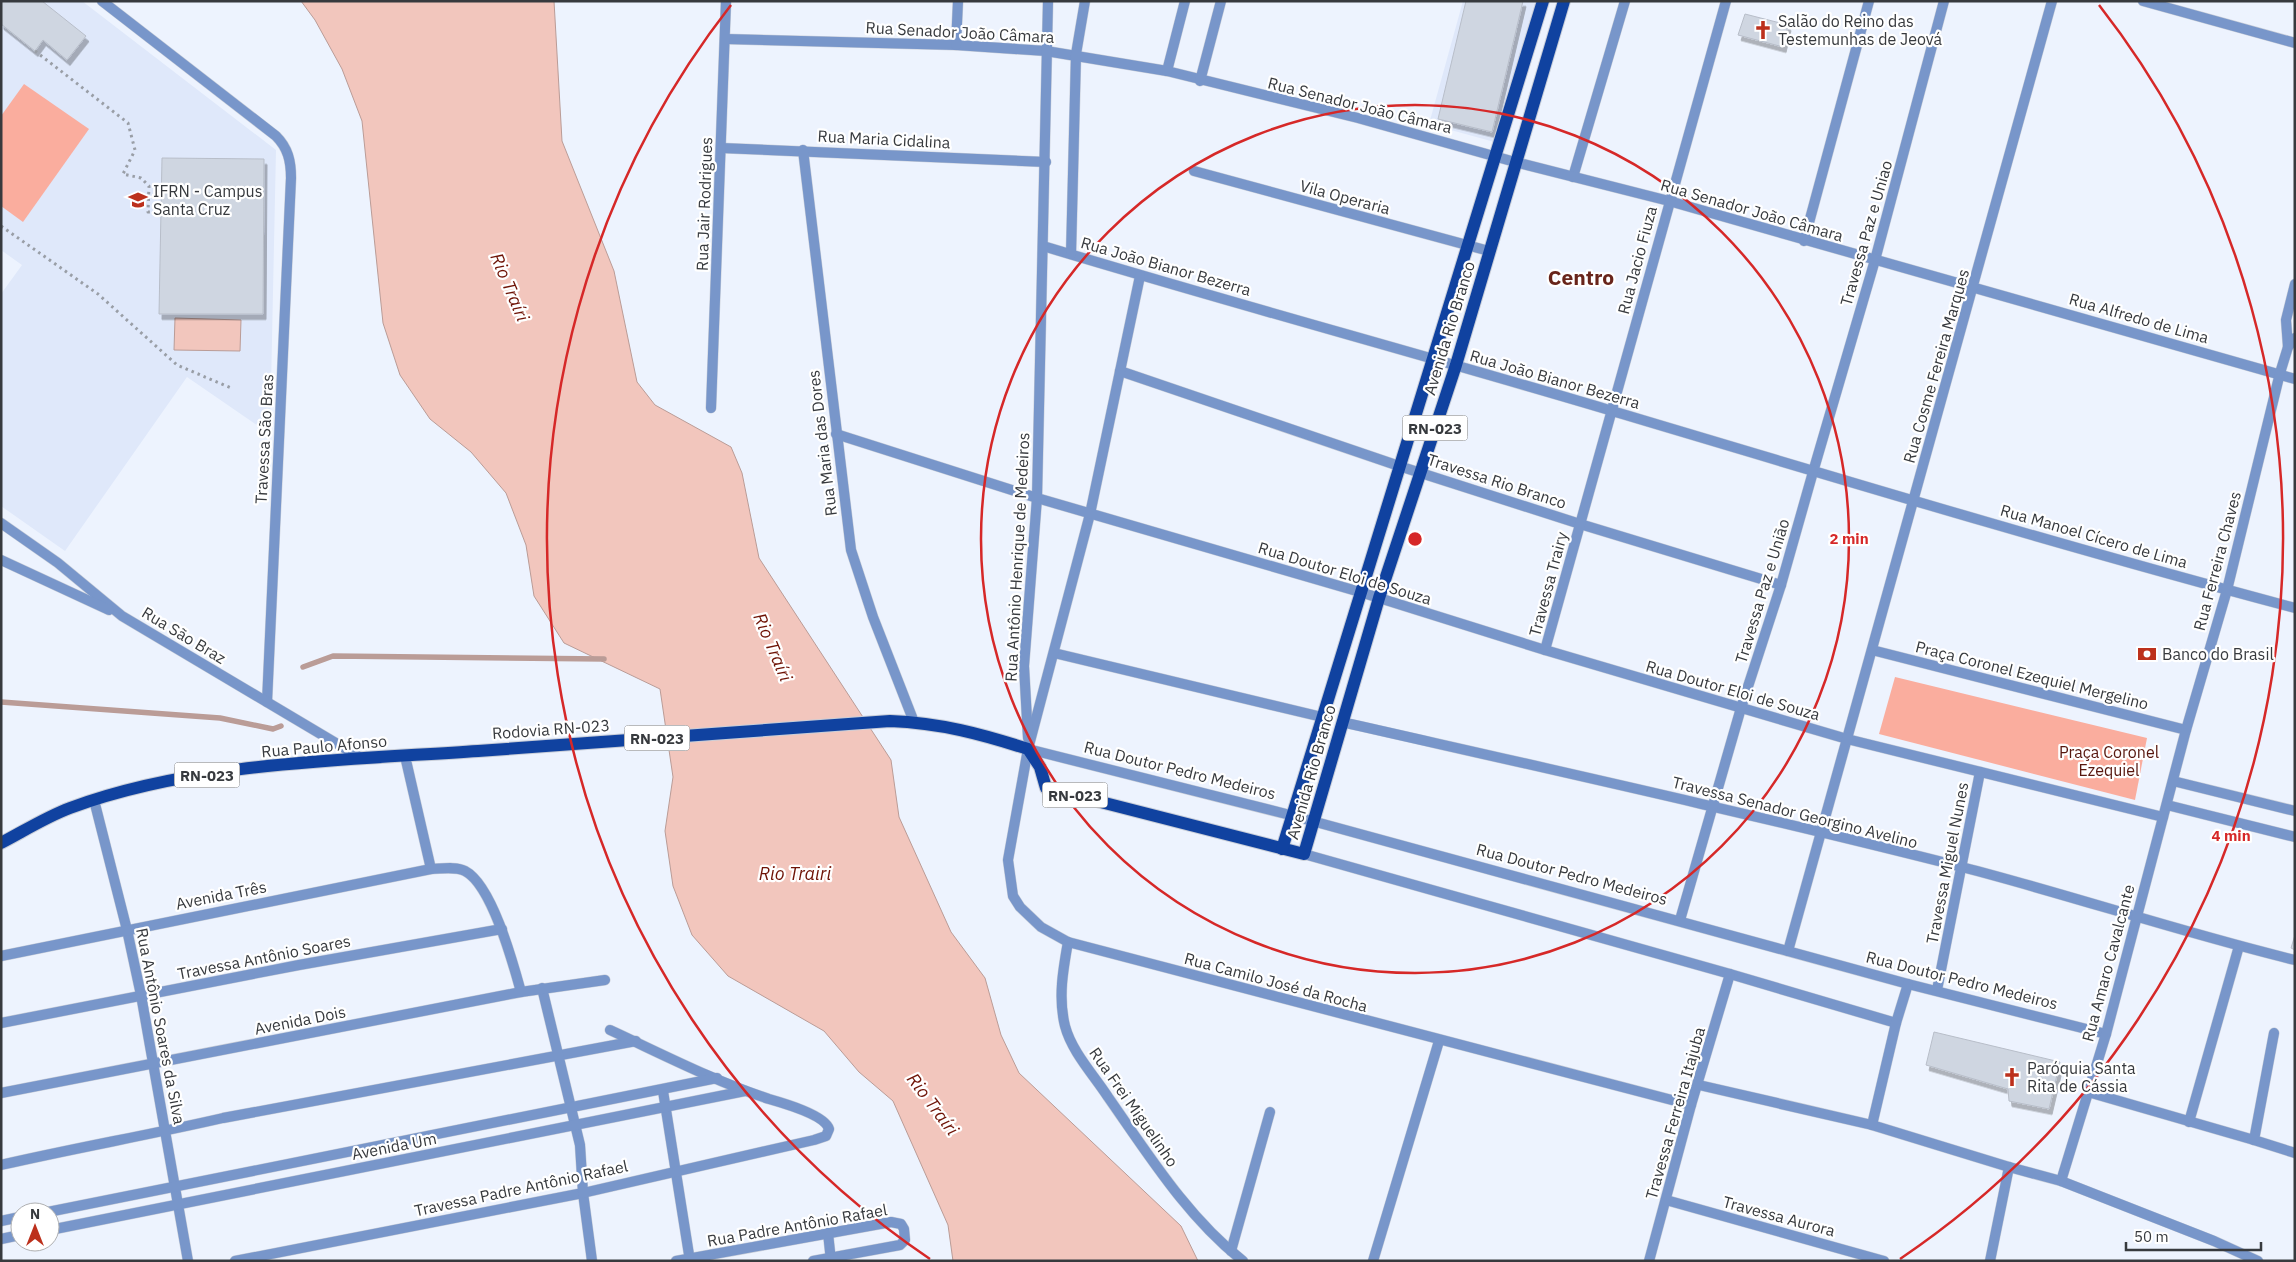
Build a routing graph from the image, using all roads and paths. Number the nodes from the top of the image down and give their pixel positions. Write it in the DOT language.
graph roads {
  1 [pos="102,1"];
  2 [pos="726,1"];
  3 [pos="958,1"];
  4 [pos="1048,1"];
  5 [pos="1085,1"];
  6 [pos="1185,1"];
  7 [pos="1220,1"];
  8 [pos="1544,1"];
  9 [pos="1564,1"];
  10 [pos="1624,1"];
  11 [pos="1726,1"];
  12 [pos="1869,1"];
  13 [pos="1944,1"];
  14 [pos="2052,1"];
  15 [pos="2143,1"];
  16 [pos="725,39"];
  17 [pos="2295,43"];
  18 [pos="956,45"];
  19 [pos="35,51"];
  20 [pos="1046,51"];
  21 [pos="1076,54"];
  22 [pos="1167,71"];
  23 [pos="1200,81"];
  24 [pos="721,148"];
  25 [pos="803,150"];
  26 [pos="1496,156"];
  27 [pos="1046,162"];
  28 [pos="1515,162"];
  29 [pos="1194,172"];
  30 [pos="1572,177"];
  31 [pos="1669,202"];
  32 [pos="158,212"];
  33 [pos="1,226"];
  34 [pos="1804,241"];
  35 [pos="1044,246"];
  36 [pos="1467,246"];
  37 [pos="1488,251"];
  38 [pos="1071,254"];
  39 [pos="1875,260"];
  40 [pos="1140,276"];
  41 [pos="2295,284"];
  42 [pos="1974,287"];
  43 [pos="2295,338"];
  44 [pos="2288,347"];
  45 [pos="1433,358"];
  46 [pos="1456,365"];
  47 [pos="1120,371"];
  48 [pos="2280,373"];
  49 [pos="2295,378"];
  50 [pos="231,388"];
  51 [pos="711,408"];
  52 [pos="1611,410"];
  53 [pos="836,434"];
  54 [pos="1399,466"];
  55 [pos="1421,471"];
  56 [pos="1813,472"];
  57 [pos="1038,498"];
  58 [pos="1914,499"];
  59 [pos="1090,514"];
  60 [pos="1,523"];
  61 [pos="1580,524"];
  62 [pos="1,560"];
  63 [pos="1781,585"];
  64 [pos="2227,590"];
  65 [pos="1360,592"];
  66 [pos="1379,598"];
  67 [pos="2295,608"];
  68 [pos="122,616"];
  69 [pos="1545,650"];
  70 [pos="1872,650"];
  71 [pos="1054,653"];
  72 [pos="267,702"];
  73 [pos="1741,708"];
  74 [pos="1322,717"];
  75 [pos="890,722"];
  76 [pos="914,722"];
  77 [pos="1342,722"];
  78 [pos="2186,730"];
  79 [pos="1846,739"];
  80 [pos="1028,749"];
  81 [pos="424,754"];
  82 [pos="406,756"];
  83 [pos="361,758"];
  84 [pos="1980,772"];
  85 [pos="2173,781"];
  86 [pos="94,800"];
  87 [pos="2167,805"];
  88 [pos="1713,807"];
  89 [pos="2295,811"];
  90 [pos="1294,816"];
  91 [pos="2164,816"];
  92 [pos="1314,821"];
  93 [pos="1820,833"];
  94 [pos="2295,837"];
  95 [pos="1,843"];
  96 [pos="1282,849"];
  97 [pos="1304,854"];
  98 [pos="1962,867"];
  99 [pos="431,869"];
  100 [pos="2136,915"];
  101 [pos="1680,920"];
  102 [pos="502,929"];
  103 [pos="127,930"];
  104 [pos="1068,942"];
  105 [pos="2239,946"];
  106 [pos="1788,951"];
  107 [pos="1,956"];
  108 [pos="2295,960"];
  109 [pos="1730,974"];
  110 [pos="605,980"];
  111 [pos="1908,984"];
  112 [pos="542,988"];
  113 [pos="1937,990"];
  114 [pos="521,992"];
  115 [pos="141,995"];
  116 [pos="1,1023"];
  117 [pos="1896,1023"];
  118 [pos="610,1030"];
  119 [pos="2274,1033"];
  120 [pos="2106,1034"];
  121 [pos="1439,1041"];
  122 [pos="636,1042"];
  123 [pos="558,1055"];
  124 [pos="154,1064"];
  125 [pos="717,1078"];
  126 [pos="1699,1085"];
  127 [pos="663,1091"];
  128 [pos="745,1091"];
  129 [pos="2088,1092"];
  130 [pos="1,1093"];
  131 [pos="1691,1105"];
  132 [pos="666,1106"];
  133 [pos="572,1108"];
  134 [pos="1270,1112"];
  135 [pos="2189,1122"];
  136 [pos="493,1124"];
  137 [pos="576,1124"];
  138 [pos="1872,1125"];
  139 [pos="166,1131"];
  140 [pos="497,1140"];
  141 [pos="2254,1140"];
  142 [pos="2295,1153"];
  143 [pos="1,1165"];
  144 [pos="2009,1167"];
  145 [pos="677,1170"];
  146 [pos="2060,1181"];
  147 [pos="176,1188"];
  148 [pos="582,1193"];
  149 [pos="1666,1200"];
  150 [pos="179,1204"];
  151 [pos="60,1210"];
  152 [pos="60,1228"];
  153 [pos="828,1233"];
  154 [pos="1231,1251"];
  155 [pos="831,1259"];
  156 [pos="690,1260"];
  157 [pos="188,1261"];
  158 [pos="234,1261"];
  159 [pos="592,1261"];
  160 [pos="676,1261"];
  161 [pos="813,1261"];
  162 [pos="1244,1261"];
  163 [pos="1373,1261"];
  164 [pos="1649,1261"];
  165 [pos="1884,1261"];
  166 [pos="1990,1261"];
  167 [pos="2258,1261"];
  1 -- 72 [label="street, Travessa São Bras"];
  2 -- 16 [label="street, Rua Jair Rodrigues"];
  3 -- 18 [label="street"];
  4 -- 20 [label="street, Rua Antônio Henrique de Medeiros"];
  5 -- 21 [label="street"];
  6 -- 22 [label="street"];
  7 -- 23 [label="street"];
  8 -- 26 [label="main road, Avenida Rio Branco / RN-023"];
  9 -- 28 [label="main road, Avenida Rio Branco / RN-023"];
  10 -- 30 [label="street"];
  11 -- 31 [label="street, Rua Jacio Fiuza"];
  12 -- 34 [label="street"];
  13 -- 39 [label="street, Travessa Paz e Uniao"];
  14 -- 42 [label="street, Rua Cosme Fereira Marques"];
  15 -- 17 [label="street"];
  16 -- 18 [label="street, Rua Senador João Câmara"];
  16 -- 24 [label="street, Rua Jair Rodrigues"];
  18 -- 20 [label="street, Rua Senador João Câmara"];
  19 -- 32 [label="path"];
  20 -- 21 [label="street, Rua Senador João Câmara"];
  20 -- 27 [label="street, Rua Antônio Henrique de Medeiros"];
  21 -- 22 [label="street, Rua Senador João Câmara"];
  21 -- 38 [label="street"];
  22 -- 23 [label="street, Rua Senador João Câmara"];
  23 -- 26 [label="street, Rua Senador João Câmara"];
  24 -- 25 [label="street, Rua Maria Cidalina"];
  24 -- 51 [label="street, Rua Jair Rodrigues"];
  25 -- 27 [label="street, Rua Maria Cidalina"];
  25 -- 53 [label="street, Rua Maria das Dores"];
  26 -- 28 [label="street, Rua Senador João Câmara"];
  26 -- 36 [label="main road, Avenida Rio Branco / RN-023"];
  27 -- 35 [label="street, Rua Antônio Henrique de Medeiros"];
  28 -- 30 [label="street, Rua Senador João Câmara"];
  28 -- 37 [label="main road, Avenida Rio Branco / RN-023"];
  29 -- 36 [label="street, Vila Operaria"];
  30 -- 31 [label="street, Rua Senador João Câmara"];
  31 -- 34 [label="street, Rua Senador João Câmara"];
  31 -- 52 [label="street, Rua Jacio Fiuza"];
  33 -- 50 [label="path"];
  34 -- 39 [label="street, Rua Senador João Câmara"];
  35 -- 38 [label="street, Rua João Bianor Bezerra"];
  35 -- 57 [label="street, Rua Antônio Henrique de Medeiros"];
  36 -- 37 [label="street, Vila Operaria"];
  36 -- 45 [label="main road, Avenida Rio Branco / RN-023"];
  37 -- 46 [label="main road, Avenida Rio Branco / RN-023"];
  38 -- 40 [label="street, Rua João Bianor Bezerra"];
  39 -- 42 [label="street, Rua Senador João Câmara"];
  39 -- 56 [label="street, Travessa Paz e Uniao"];
  40 -- 45 [label="street, Rua João Bianor Bezerra"];
  40 -- 47 [label="street"];
  41 -- 44 [label="street, Rua Ferreira Chaves"];
  42 -- 48 [label="street, Rua Alfredo de Lima"];
  42 -- 58 [label="street, Rua Cosme Fereira Marques"];
  43 -- 44 [label="street, Rua Ferreira Chaves"];
  44 -- 48 [label="street, Rua Ferreira Chaves"];
  45 -- 46 [label="street, Rua João Bianor Bezerra"];
  45 -- 54 [label="main road, Avenida Rio Branco / RN-023"];
  46 -- 52 [label="street, Rua João Bianor Bezerra"];
  46 -- 55 [label="main road, Avenida Rio Branco / RN-023"];
  47 -- 54 [label="street, Travessa Rio Branco"];
  47 -- 59 [label="street"];
  48 -- 49 [label="street, Rua Alfredo de Lima"];
  48 -- 64 [label="street, Rua Ferreira Chaves"];
  52 -- 56 [label="street, Rua João Bianor Bezerra"];
  52 -- 61 [label="street, Travessa Trairy"];
  53 -- 57 [label="street, Rua Doutor Eloi de Souza"];
  53 -- 76 [label="street, Rua Maria das Dores"];
  54 -- 55 [label="street, Travessa Rio Branco"];
  54 -- 65 [label="main road, Avenida Rio Branco / RN-023"];
  55 -- 61 [label="street, Travessa Rio Branco"];
  55 -- 66 [label="main road, Avenida Rio Branco / RN-023"];
  56 -- 58 [label="street, Rua João Bianor Bezerra"];
  56 -- 63 [label="street, Travessa Paz e União"];
  57 -- 59 [label="street, Rua Doutor Eloi de Souza"];
  57 -- 80 [label="street, Rua Antônio Henrique de Medeiros"];
  58 -- 64 [label="street, Rua Manoel Cícero de Lima"];
  58 -- 70 [label="street, Rua Cosme Fereira Marques"];
  59 -- 65 [label="street, Rua Doutor Eloi de Souza"];
  59 -- 71 [label="street"];
  60 -- 68 [label="street, Rua São Braz"];
  61 -- 63 [label="street, Travessa Rio Branco"];
  61 -- 69 [label="street, Travessa Trairy"];
  62 -- 68 [label="street"];
  63 -- 73 [label="street, Travessa Paz e União"];
  64 -- 67 [label="street, Rua Manoel Cícero de Lima"];
  64 -- 78 [label="street, Rua Ferreira Chaves"];
  65 -- 66 [label="street, Rua Doutor Eloi de Souza"];
  65 -- 74 [label="main road, Avenida Rio Branco / RN-023"];
  66 -- 69 [label="street, Rua Doutor Eloi de Souza"];
  66 -- 77 [label="main road, Avenida Rio Branco / RN-023"];
  68 -- 72 [label="street, Rua São Braz"];
  69 -- 73 [label="street, Rua Doutor Eloi de Souza"];
  70 -- 78 [label="street, Praça Coronel Ezequiel Mergelino"];
  70 -- 79 [label="street, Rua Cosme Fereira Marques"];
  71 -- 74 [label="street"];
  71 -- 80 [label="street"];
  72 -- 83 [label="street, Rua São Braz"];
  73 -- 79 [label="street, Rua Doutor Eloi de Souza"];
  73 -- 88 [label="street, Travessa Paz e União"];
  74 -- 90 [label="main road, Avenida Rio Branco / RN-023"];
  75 -- 76 [label="main road, Rua Doutor Pedro Medeiros / RN-023"];
  75 -- 81 [label="main road, Rodovia RN-023 / RN-023"];
  76 -- 80 [label="main road, Rua Doutor Pedro Medeiros / RN-023"];
  77 -- 88 [label="street, Travessa Senador Georgino Avelino"];
  77 -- 92 [label="main road, Avenida Rio Branco / RN-023"];
  78 -- 85 [label="street, Rua Ferreira Chaves"];
  79 -- 84 [label="street"];
  79 -- 93 [label="street, Rua Cosme Fereira Marques"];
  80 -- 90 [label="street, Rua Doutor Pedro Medeiros"];
  80 -- 96 [label="main road, RN-023"];
  80 -- 104 [label="street, Rua Camilo José da Rocha"];
  81 -- 82 [label="main road, Rua Paulo Afonso / RN-023"];
  82 -- 83 [label="main road, Rua Paulo Afonso / RN-023"];
  82 -- 99 [label="street"];
  83 -- 86 [label="main road, Rua Paulo Afonso / RN-023"];
  84 -- 91 [label="street"];
  84 -- 98 [label="street, Travessa Miguel Nunes"];
  85 -- 87 [label="street, Rua Amaro Cavalcante"];
  85 -- 89 [label="street"];
  86 -- 95 [label="main road, Rua Paulo Afonso / RN-023"];
  86 -- 103 [label="street, Rua Antônio Soares da Silva"];
  87 -- 91 [label="street, Rua Amaro Cavalcante"];
  87 -- 94 [label="street"];
  88 -- 93 [label="street, Travessa Senador Georgino Avelino"];
  88 -- 101 [label="street, Travessa Paz e União"];
  90 -- 92 [label="street, Rua Doutor Pedro Medeiros"];
  90 -- 96 [label="main road, Avenida Rio Branco / RN-023"];
  91 -- 100 [label="street, Rua Amaro Cavalcante"];
  92 -- 97 [label="main road, Avenida Rio Branco / RN-023"];
  92 -- 101 [label="street, Rua Doutor Pedro Medeiros"];
  93 -- 98 [label="street, Travessa Senador Georgino Avelino"];
  93 -- 106 [label="street, Rua Cosme Fereira Marques"];
  96 -- 97 [label="main road, Avenida Rio Branco / RN-023"];
  97 -- 109 [label="street"];
  98 -- 100 [label="street, Travessa Senador Georgino Avelino"];
  98 -- 113 [label="street, Travessa Miguel Nunes"];
  99 -- 102 [label="street, Avenida Três"];
  99 -- 103 [label="street, Avenida Três"];
  100 -- 105 [label="street, Travessa Senador Georgino Avelino"];
  100 -- 120 [label="street, Rua Amaro Cavalcante"];
  101 -- 106 [label="street, Rua Doutor Pedro Medeiros"];
  102 -- 114 [label="street, Avenida Três"];
  102 -- 115 [label="street, Travessa Antônio Soares"];
  103 -- 107 [label="street, Avenida Três"];
  103 -- 115 [label="street, Rua Antônio Soares da Silva"];
  104 -- 121 [label="street, Rua Camilo José da Rocha"];
  104 -- 154 [label="street, Rua Frei Miguelinho"];
  105 -- 108 [label="street, Travessa Senador Georgino Avelino"];
  105 -- 135 [label="street"];
  106 -- 111 [label="street, Rua Doutor Pedro Medeiros"];
  109 -- 117 [label="street"];
  109 -- 126 [label="street, Travessa Ferreira Itajuba"];
  110 -- 112 [label="street, Avenida Dois"];
  111 -- 113 [label="street, Rua Doutor Pedro Medeiros"];
  111 -- 117 [label="street"];
  112 -- 114 [label="street, Avenida Dois"];
  112 -- 123 [label="street"];
  113 -- 120 [label="street, Rua Doutor Pedro Medeiros"];
  114 -- 124 [label="street, Avenida Dois"];
  115 -- 116 [label="street, Travessa Antônio Soares"];
  115 -- 124 [label="street, Rua Antônio Soares da Silva"];
  117 -- 138 [label="street"];
  118 -- 122 [label="street"];
  119 -- 141 [label="street"];
  120 -- 129 [label="street, Rua Amaro Cavalcante"];
  121 -- 131 [label="street, Rua Camilo José da Rocha"];
  121 -- 163 [label="street"];
  122 -- 123 [label="street"];
  122 -- 125 [label="street"];
  123 -- 133 [label="street"];
  123 -- 139 [label="street"];
  124 -- 130 [label="street, Avenida Dois"];
  124 -- 139 [label="street, Rua Antônio Soares da Silva"];
  125 -- 127 [label="street, Avenida Um"];
  125 -- 128 [label="street"];
  126 -- 131 [label="street, Travessa Ferreira Itajuba"];
  126 -- 138 [label="street"];
  127 -- 132 [label="street"];
  127 -- 133 [label="street, Avenida Um"];
  128 -- 132 [label="street, Avenida Um"];
  128 -- 145 [label="street, Travessa Padre Antônio Rafael"];
  129 -- 135 [label="street"];
  129 -- 146 [label="street, Rua Amaro Cavalcante"];
  131 -- 149 [label="street, Travessa Ferreira Itajuba"];
  132 -- 137 [label="street, Avenida Um"];
  132 -- 145 [label="street"];
  133 -- 136 [label="street, Avenida Um"];
  133 -- 137 [label="street"];
  134 -- 154 [label="street"];
  135 -- 141 [label="street"];
  136 -- 140 [label="street"];
  136 -- 147 [label="street, Avenida Um"];
  137 -- 140 [label="street, Avenida Um"];
  137 -- 148 [label="street"];
  138 -- 144 [label="street"];
  139 -- 143 [label="street"];
  139 -- 147 [label="street, Rua Antônio Soares da Silva"];
  140 -- 150 [label="street, Avenida Um"];
  141 -- 142 [label="street"];
  144 -- 146 [label="street"];
  144 -- 166 [label="street"];
  145 -- 148 [label="street, Travessa Padre Antônio Rafael"];
  145 -- 156 [label="street"];
  146 -- 167 [label="street"];
  147 -- 150 [label="street, Rua Antônio Soares da Silva"];
  147 -- 151 [label="street, Avenida Um"];
  148 -- 158 [label="street, Travessa Padre Antônio Rafael"];
  148 -- 159 [label="street"];
  149 -- 164 [label="street, Travessa Ferreira Itajuba"];
  149 -- 165 [label="street, Travessa Aurora"];
  150 -- 152 [label="street, Avenida Um"];
  150 -- 157 [label="street, Rua Antônio Soares da Silva"];
  153 -- 155 [label="street"];
  153 -- 155 [label="street, Rua Padre Antônio Rafael"];
  153 -- 156 [label="street, Rua Padre Antônio Rafael"];
  154 -- 162 [label="street, Rua Frei Miguelinho"];
  155 -- 161 [label="street, Rua Padre Antônio Rafael"];
  156 -- 160 [label="street, Rua Padre Antônio Rafael"];
}
